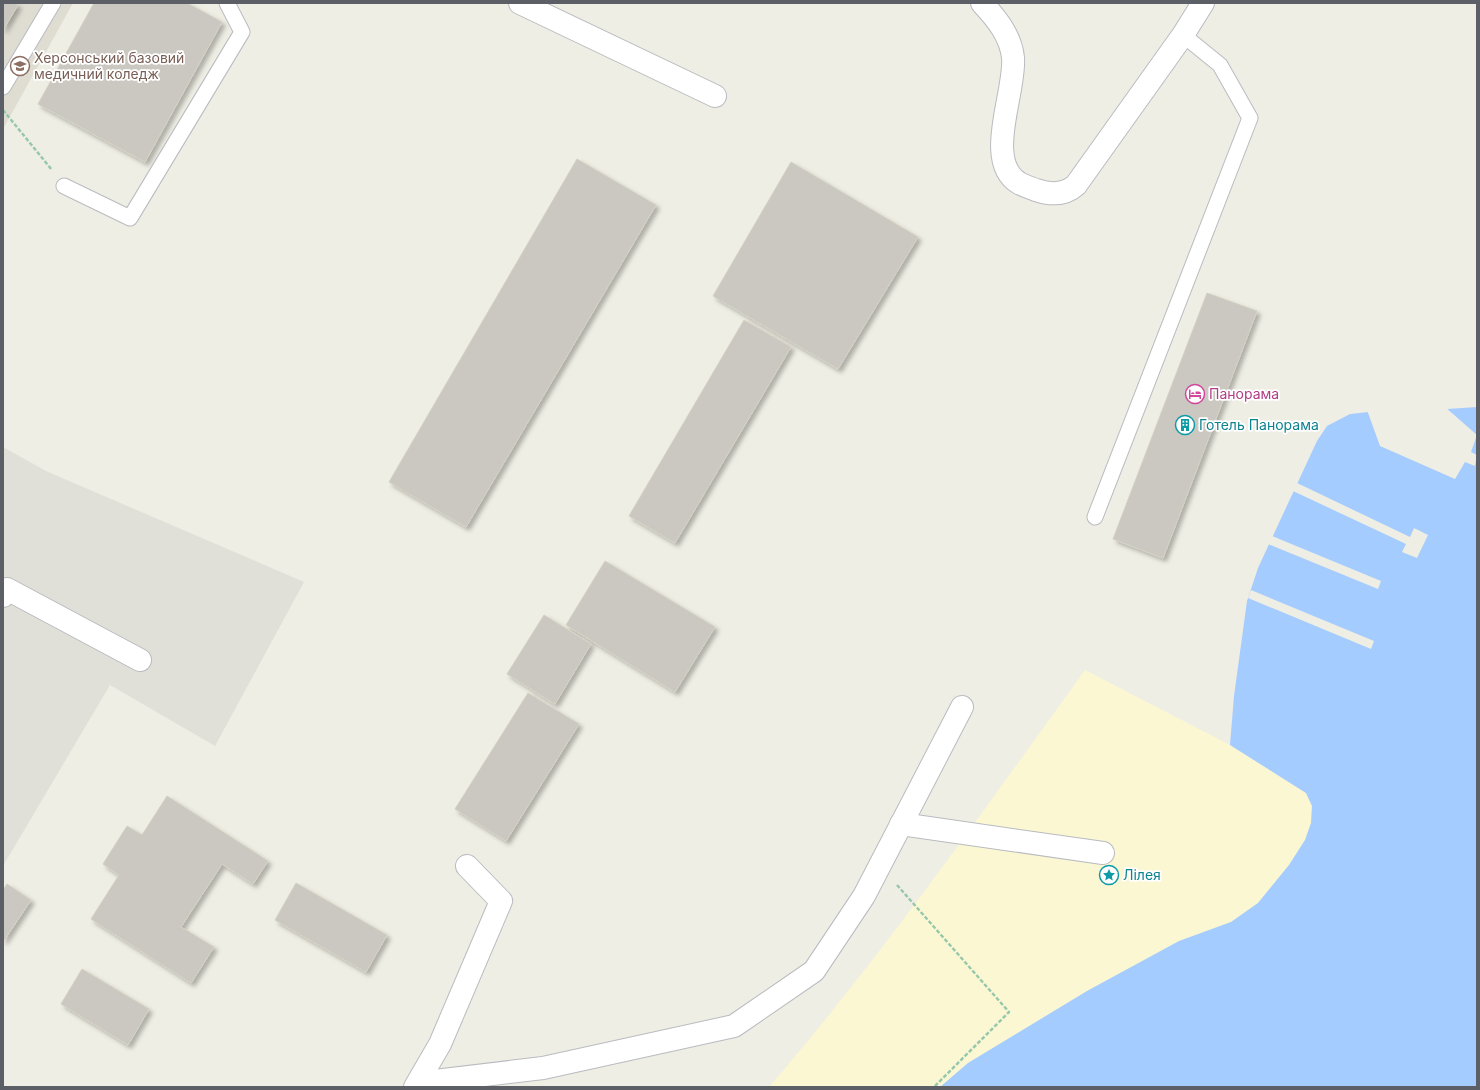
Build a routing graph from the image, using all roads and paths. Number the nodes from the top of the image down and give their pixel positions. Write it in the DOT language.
graph roads {
  1 [pos="53,3"];
  2 [pos="227,3"];
  3 [pos="520,3"];
  4 [pos="982,3"];
  5 [pos="1203,3"];
  6 [pos="1184,35"];
  7 [pos="3,87"];
  8 [pos="715,96"];
  9 [pos="3,110"];
  10 [pos="64,186"];
  11 [pos="1095,518"];
  12 [pos="3,596"];
  13 [pos="140,660"];
  14 [pos="962,707"];
  15 [pos="900,824"];
  16 [pos="1103,853"];
  17 [pos="880,865"];
  18 [pos="467,866"];
  19 [pos="416,1085"];
  20 [pos="934,1087"];
  1 -- 7 [label="lane"];
  2 -- 10 [label="lane"];
  3 -- 8 [label="street"];
  4 -- 6 [label="street"];
  5 -- 6 [label="street"];
  6 -- 11 [label="lane"];
  9 -- 10 [label="path"];
  12 -- 13 [label="street"];
  14 -- 15 [label="street"];
  15 -- 16 [label="street"];
  15 -- 17 [label="street"];
  17 -- 19 [label="street"];
  17 -- 20 [label="path"];
  18 -- 19 [label="street"];
}
